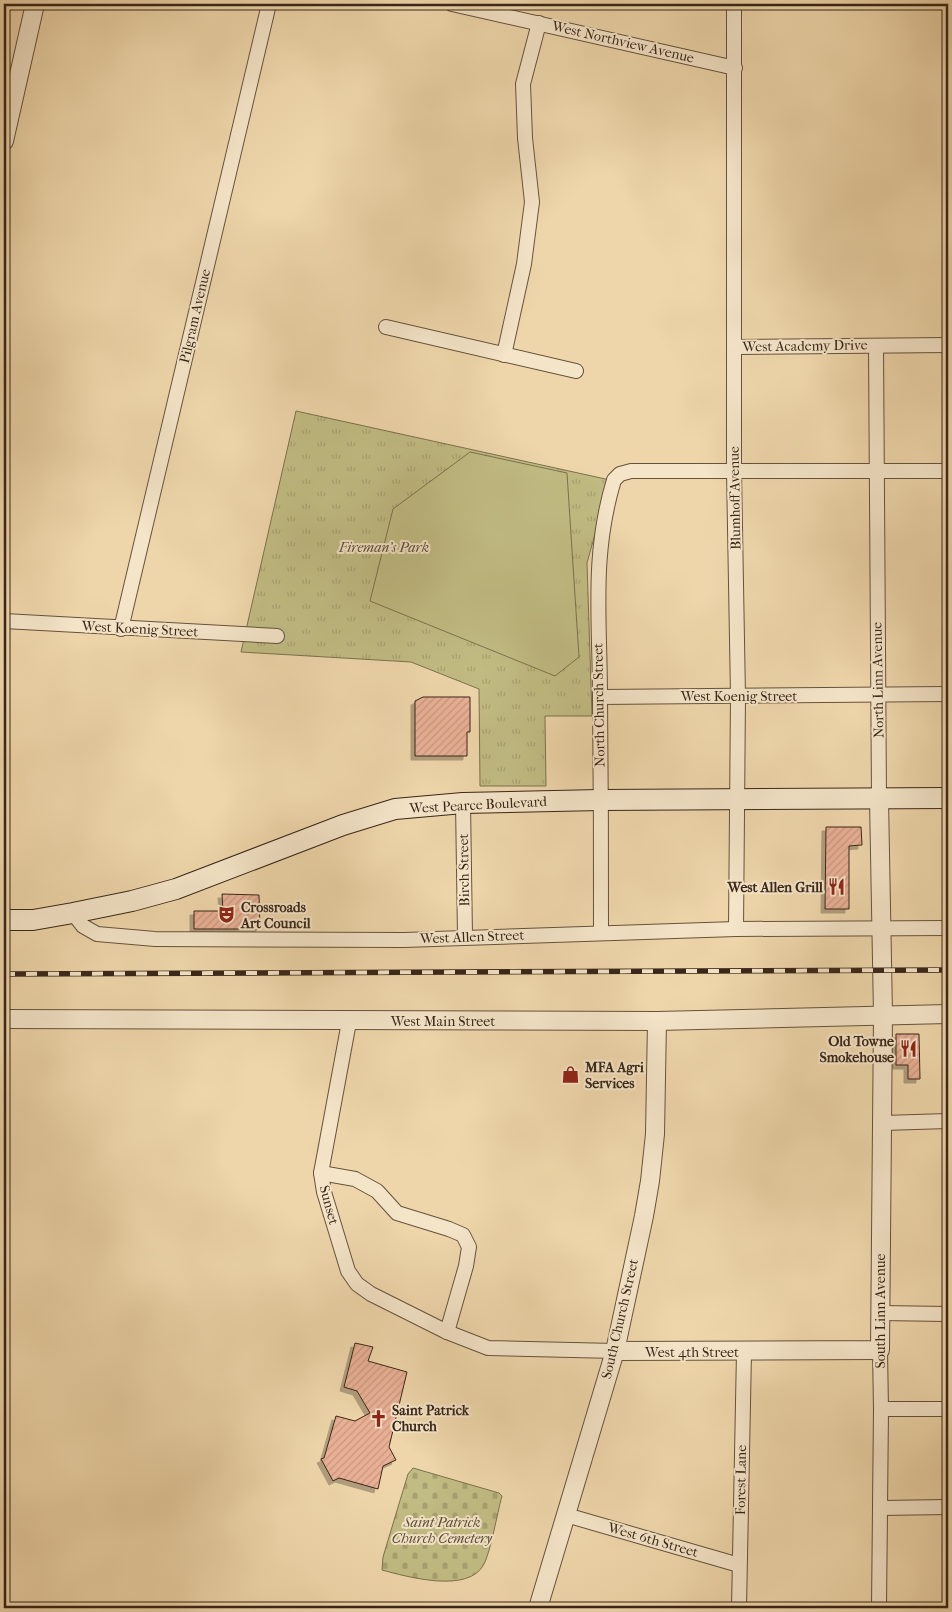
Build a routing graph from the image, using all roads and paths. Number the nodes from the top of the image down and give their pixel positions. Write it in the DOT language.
graph roads {
  1 [pos="35,4"];
  2 [pos="269,4"];
  3 [pos="452,4"];
  4 [pos="734,4"];
  5 [pos="472,6"];
  6 [pos="538,23"];
  7 [pos="735,68"];
  8 [pos="4,141"];
  9 [pos="386,327"];
  10 [pos="948,345"];
  11 [pos="876,346"];
  12 [pos="735,347"];
  13 [pos="504,356"];
  14 [pos="576,371"];
  15 [pos="734,471"];
  16 [pos="876,471"];
  17 [pos="948,471"];
  18 [pos="4,621"];
  19 [pos="121,629"];
  20 [pos="277,636"];
  21 [pos="948,694"];
  22 [pos="877,695"];
  23 [pos="738,696"];
  24 [pos="600,697"];
  25 [pos="948,798"];
  26 [pos="879,799"];
  27 [pos="600,800"];
  28 [pos="737,800"];
  29 [pos="464,803"];
  30 [pos="73,913"];
  31 [pos="4,920"];
  32 [pos="880,927"];
  33 [pos="948,928"];
  34 [pos="736,929"];
  35 [pos="601,933"];
  36 [pos="465,936"];
  37 [pos="883,1014"];
  38 [pos="948,1014"];
  39 [pos="4,1019"];
  40 [pos="657,1021"];
  41 [pos="349,1022"];
  42 [pos="883,1122"];
  43 [pos="948,1122"];
  44 [pos="321,1173"];
  45 [pos="879,1313"];
  46 [pos="948,1314"];
  47 [pos="447,1332"];
  48 [pos="880,1350"];
  49 [pos="615,1351"];
  50 [pos="744,1352"];
  51 [pos="881,1409"];
  52 [pos="948,1409"];
  53 [pos="948,1506"];
  54 [pos="881,1508"];
  55 [pos="566,1515"];
  56 [pos="739,1565"];
  57 [pos="538,1608"];
  58 [pos="739,1608"];
  59 [pos="879,1608"];
  1 -- 8 [label="street"];
  2 -- 19 [label="street, Pilgram Avenue"];
  3 -- 5 [label="street, West Northview Avenue"];
  4 -- 7 [label="street, Blumhoff Avenue"];
  5 -- 6 [label="street, West Northview Avenue"];
  6 -- 7 [label="street, West Northview Avenue"];
  6 -- 13 [label="street"];
  7 -- 12 [label="street, Blumhoff Avenue"];
  9 -- 13 [label="street"];
  10 -- 11 [label="street, West Academy Drive"];
  11 -- 12 [label="street, West Academy Drive"];
  11 -- 16 [label="street, North Linn Avenue"];
  12 -- 15 [label="street, Blumhoff Avenue"];
  13 -- 14 [label="street"];
  15 -- 16 [label="street"];
  15 -- 23 [label="street, Blumhoff Avenue"];
  15 -- 24 [label="street, North Church Street"];
  16 -- 17 [label="street"];
  16 -- 22 [label="street, North Linn Avenue"];
  18 -- 19 [label="street, West Koenig Street"];
  19 -- 20 [label="street, West Koenig Street"];
  21 -- 22 [label="street, West Koenig Street"];
  22 -- 23 [label="street, West Koenig Street"];
  22 -- 26 [label="street, North Linn Avenue"];
  23 -- 24 [label="street, West Koenig Street"];
  23 -- 28 [label="street, Blumhoff Avenue"];
  24 -- 27 [label="street, North Church Street"];
  25 -- 26 [label="main road, West Pearce Boulevard"];
  26 -- 28 [label="main road, West Pearce Boulevard"];
  26 -- 32 [label="street, North Linn Avenue"];
  27 -- 28 [label="main road, West Pearce Boulevard"];
  27 -- 29 [label="main road, West Pearce Boulevard"];
  27 -- 35 [label="street, North Church Street"];
  28 -- 34 [label="street, Blumhoff Avenue"];
  29 -- 30 [label="main road, West Pearce Boulevard"];
  29 -- 36 [label="street, Birch Street"];
  30 -- 31 [label="main road, West Pearce Boulevard"];
  30 -- 36 [label="street, West Allen Street"];
  32 -- 33 [label="street, West Allen Street"];
  32 -- 34 [label="street, West Allen Street"];
  32 -- 37 [label="street, North Linn Avenue"];
  34 -- 35 [label="street, West Allen Street"];
  35 -- 36 [label="street, West Allen Street"];
  37 -- 38 [label="street, West Main Street"];
  37 -- 40 [label="street, West Main Street"];
  37 -- 42 [label="street, South Linn Avenue"];
  39 -- 41 [label="street, West Main Street"];
  40 -- 41 [label="street, West Main Street"];
  40 -- 49 [label="street, South Church Street"];
  41 -- 44 [label="street, Sunset"];
  42 -- 43 [label="street"];
  42 -- 45 [label="street, South Linn Avenue"];
  44 -- 47 [label="street, Sunset"];
  44 -- 47 [label="street"];
  45 -- 46 [label="street"];
  45 -- 48 [label="street, South Linn Avenue"];
  47 -- 49 [label="street, West 4th Street"];
  48 -- 50 [label="street, West 4th Street"];
  48 -- 51 [label="street, South Linn Avenue"];
  49 -- 50 [label="street, West 4th Street"];
  49 -- 55 [label="street, South Church Street"];
  50 -- 56 [label="street, Forest Lane"];
  51 -- 52 [label="street"];
  51 -- 54 [label="street, South Linn Avenue"];
  53 -- 54 [label="street"];
  54 -- 59 [label="street, South Linn Avenue"];
  55 -- 56 [label="street, West 6th Street"];
  55 -- 57 [label="street, South Church Street"];
  56 -- 58 [label="street, Forest Lane"];
}
